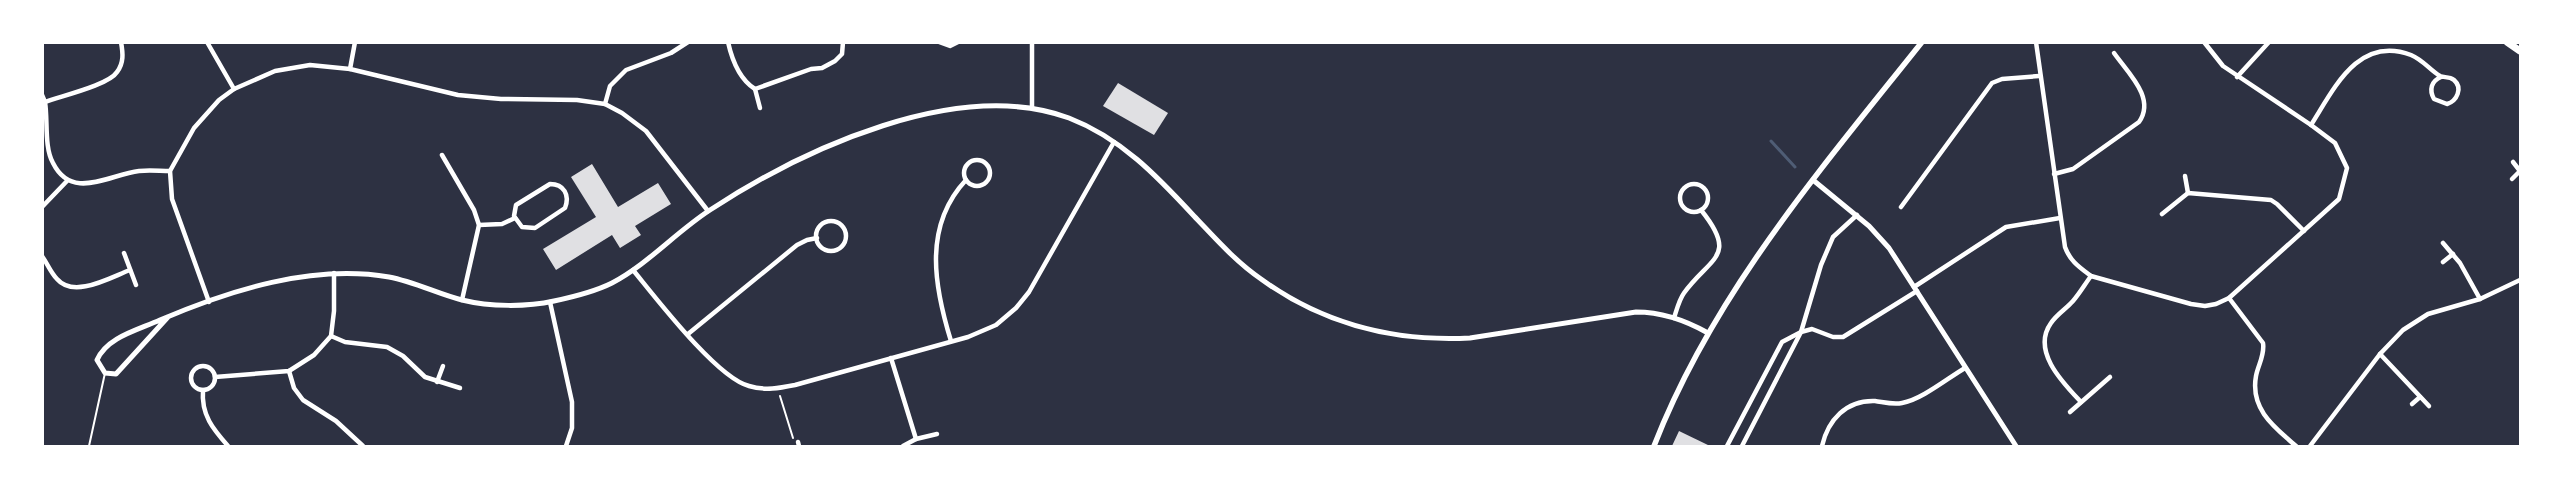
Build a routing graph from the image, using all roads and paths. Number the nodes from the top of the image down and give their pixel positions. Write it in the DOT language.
graph roads {
  1 [pos="121,42"];
  2 [pos="207,42"];
  3 [pos="355,42"];
  4 [pos="688,42"];
  5 [pos="728,42"];
  6 [pos="843,42"];
  7 [pos="939,42"];
  8 [pos="958,42"];
  9 [pos="1032,42"];
  10 [pos="1922,42"];
  11 [pos="2036,42"];
  12 [pos="2204,42"];
  13 [pos="2269,42"];
  14 [pos="2507,42"];
  15 [pos="2520,51"];
  16 [pos="2114,52"];
  17 [pos="350,70"];
  18 [pos="2039,76"];
  19 [pos="2237,77"];
  20 [pos="2441,77"];
  21 [pos="234,89"];
  22 [pos="755,89"];
  23 [pos="42,95"];
  24 [pos="46,102"];
  25 [pos="605,104"];
  26 [pos="1032,107"];
  27 [pos="760,108"];
  28 [pos="2311,125"];
  29 [pos="1114,142"];
  30 [pos="442,154"];
  31 [pos="2513,162"];
  32 [pos="170,171"];
  33 [pos="2520,171"];
  34 [pos="2054,174"];
  35 [pos="2185,176"];
  36 [pos="2512,179"];
  37 [pos="966,180"];
  38 [pos="1813,180"];
  39 [pos="67,181"];
  40 [pos="2188,193"];
  41 [pos="42,207"];
  42 [pos="1901,207"];
  43 [pos="1701,210"];
  44 [pos="708,212"];
  45 [pos="2162,214"];
  46 [pos="1857,216"];
  47 [pos="515,218"];
  48 [pos="2060,218"];
  49 [pos="479,225"];
  50 [pos="2304,231"];
  51 [pos="817,238"];
  52 [pos="2443,243"];
  53 [pos="124,253"];
  54 [pos="2452,254"];
  55 [pos="42,256"];
  56 [pos="2443,262"];
  57 [pos="130,270"];
  58 [pos="633,270"];
  59 [pos="334,273"];
  60 [pos="2091,276"];
  61 [pos="2520,281"];
  62 [pos="136,285"];
  63 [pos="1915,289"];
  64 [pos="2229,298"];
  65 [pos="2480,299"];
  66 [pos="462,300"];
  67 [pos="209,302"];
  68 [pos="550,302"];
  69 [pos="168,317"];
  70 [pos="1674,318"];
  71 [pos="1801,332"];
  72 [pos="1708,333"];
  73 [pos="688,334"];
  74 [pos="331,336"];
  75 [pos="951,341"];
  76 [pos="2380,354"];
  77 [pos="891,358"];
  78 [pos="443,366"];
  79 [pos="1965,368"];
  80 [pos="289,371"];
  81 [pos="105,373"];
  82 [pos="215,376"];
  83 [pos="2110,377"];
  84 [pos="437,382"];
  85 [pos="460,388"];
  86 [pos="778,388"];
  87 [pos="203,390"];
  88 [pos="2420,396"];
  89 [pos="2081,402"];
  90 [pos="2412,404"];
  91 [pos="2429,406"];
  92 [pos="2070,412"];
  93 [pos="937,434"];
  94 [pos="916,439"];
  95 [pos="798,444"];
  96 [pos="89,446"];
  97 [pos="228,446"];
  98 [pos="363,446"];
  99 [pos="566,446"];
  100 [pos="903,446"];
  101 [pos="1654,446"];
  102 [pos="1727,446"];
  103 [pos="1742,446"];
  104 [pos="1822,446"];
  105 [pos="2016,446"];
  106 [pos="2296,446"];
  107 [pos="2310,446"];
  1 -- 24 [label="street"];
  2 -- 21 [label="street"];
  3 -- 17 [label="street"];
  4 -- 25 [label="street"];
  5 -- 22 [label="street"];
  6 -- 22 [label="street"];
  7 -- 8 [label="street"];
  9 -- 26 [label="street"];
  10 -- 38 [label="main road"];
  11 -- 18 [label="street"];
  12 -- 19 [label="street"];
  13 -- 19 [label="street"];
  14 -- 15 [label="main road"];
  16 -- 34 [label="street"];
  17 -- 21 [label="street"];
  17 -- 25 [label="street"];
  18 -- 34 [label="street"];
  18 -- 42 [label="street"];
  19 -- 28 [label="street"];
  20 -- 20 [label="street"];
  20 -- 28 [label="street"];
  21 -- 32 [label="street"];
  22 -- 27 [label="street"];
  23 -- 24 [label="street"];
  24 -- 39 [label="street"];
  25 -- 44 [label="street"];
  26 -- 29 [label="street"];
  26 -- 44 [label="street"];
  28 -- 50 [label="street"];
  29 -- 70 [label="street"];
  29 -- 75 [label="street"];
  30 -- 49 [label="street"];
  31 -- 33 [label="street"];
  32 -- 39 [label="street"];
  32 -- 67 [label="street"];
  33 -- 36 [label="street"];
  34 -- 48 [label="street"];
  35 -- 40 [label="street"];
  37 -- 37 [label="street"];
  37 -- 75 [label="street"];
  38 -- 46 [label="street"];
  38 -- 72 [label="main road"];
  39 -- 41 [label="street"];
  40 -- 45 [label="street"];
  40 -- 50 [label="street"];
  43 -- 43 [label="street"];
  43 -- 70 [label="street"];
  44 -- 58 [label="street"];
  46 -- 63 [label="street"];
  46 -- 71 [label="street"];
  47 -- 47 [label="street"];
  47 -- 49 [label="street"];
  48 -- 60 [label="street"];
  48 -- 63 [label="street"];
  49 -- 66 [label="street"];
  50 -- 64 [label="street"];
  51 -- 51 [label="street"];
  51 -- 73 [label="street"];
  52 -- 54 [label="street"];
  53 -- 57 [label="street"];
  54 -- 56 [label="street"];
  54 -- 65 [label="street"];
  55 -- 57 [label="street"];
  57 -- 62 [label="street"];
  58 -- 68 [label="street"];
  58 -- 73 [label="street"];
  59 -- 66 [label="street"];
  59 -- 67 [label="street"];
  59 -- 74 [label="street"];
  60 -- 64 [label="street"];
  60 -- 89 [label="street"];
  61 -- 65 [label="street"];
  63 -- 71 [label="street"];
  63 -- 79 [label="street"];
  64 -- 106 [label="street"];
  65 -- 76 [label="street"];
  66 -- 68 [label="street"];
  67 -- 69 [label="street"];
  68 -- 99 [label="street"];
  69 -- 81 [label="street"];
  69 -- 81 [label="street"];
  70 -- 72 [label="street"];
  71 -- 102 [label="street"];
  71 -- 103 [label="street"];
  72 -- 101 [label="main road"];
  73 -- 86 [label="street"];
  74 -- 80 [label="street"];
  74 -- 84 [label="street"];
  75 -- 77 [label="street"];
  76 -- 88 [label="street"];
  76 -- 107 [label="street"];
  77 -- 86 [label="street"];
  77 -- 94 [label="street"];
  78 -- 84 [label="street"];
  79 -- 104 [label="street"];
  79 -- 105 [label="street"];
  80 -- 82 [label="street"];
  80 -- 98 [label="street"];
  81 -- 96 [label="lane"];
  82 -- 87 [label="street"];
  82 -- 87 [label="street"];
  83 -- 89 [label="street"];
  84 -- 85 [label="street"];
  86 -- 95 [label="path"];
  87 -- 97 [label="street"];
  88 -- 90 [label="street"];
  88 -- 91 [label="street"];
  89 -- 92 [label="street"];
  93 -- 94 [label="street"];
  94 -- 100 [label="street"];
}
